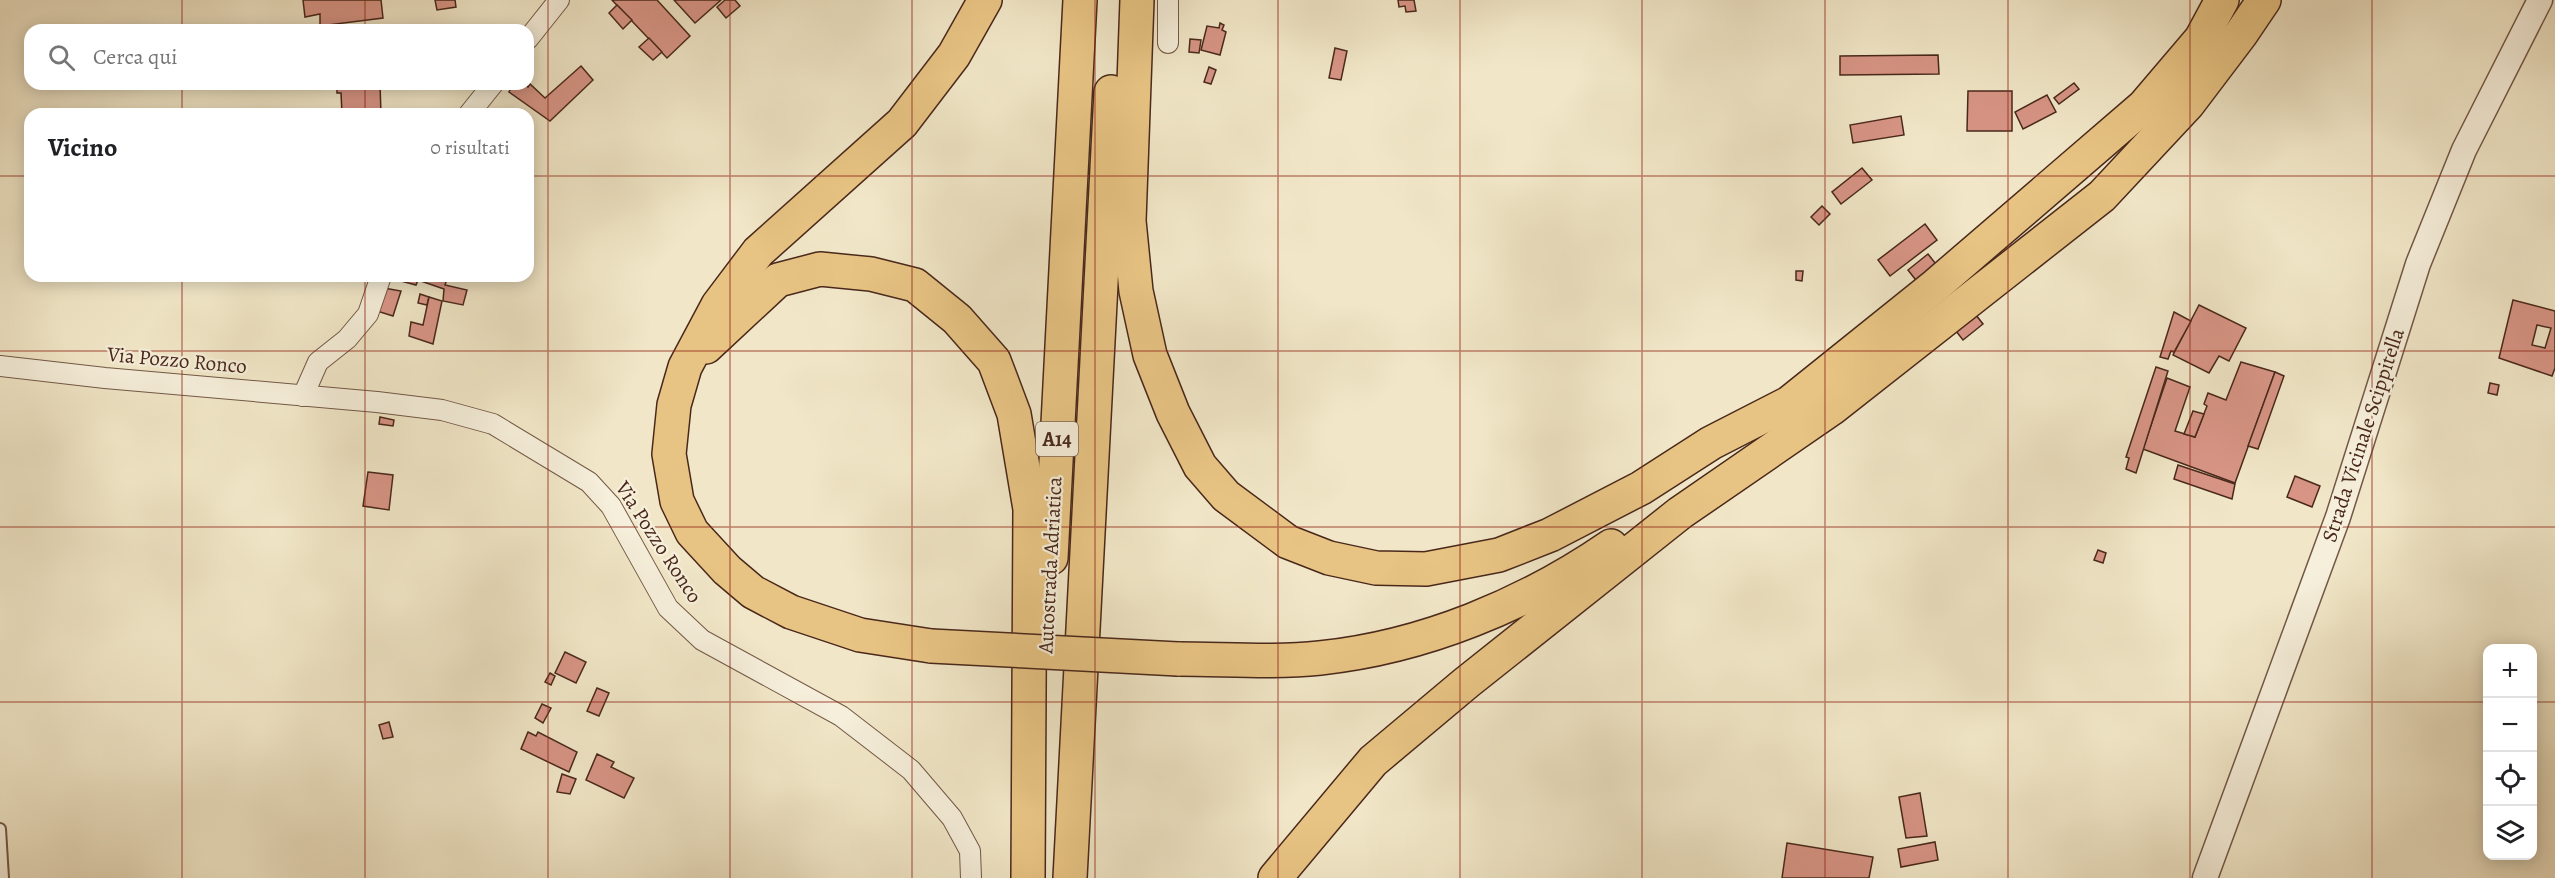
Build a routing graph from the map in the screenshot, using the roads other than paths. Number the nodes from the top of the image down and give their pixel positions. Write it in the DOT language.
graph roads {
  1 [pos="559,0"];
  2 [pos="985,0"];
  3 [pos="1080,0"];
  4 [pos="1116,0"];
  5 [pos="1137,0"];
  6 [pos="1168,0"];
  7 [pos="2264,0"];
  8 [pos="2540,0"];
  9 [pos="2216,7"];
  10 [pos="534,31"];
  11 [pos="1168,43"];
  12 [pos="488,90"];
  13 [pos="474,108"];
  14 [pos="379,282"];
  15 [pos="0,366"];
  16 [pos="685,367"];
  17 [pos="303,396"];
  18 [pos="1789,403"];
  19 [pos="1831,409"];
  20 [pos="1675,502"];
  21 [pos="0,829"];
  22 [pos="3,878"];
  23 [pos="971,878"];
  24 [pos="1028,878"];
  25 [pos="1032,878"];
  26 [pos="1070,878"];
  27 [pos="1275,878"];
  28 [pos="2205,878"];
  1 -- 10 [label="street"];
  2 -- 16 [label="highway"];
  3 -- 25 [label="highway, Autostrada Adriatica / A14"];
  4 -- 26 [label="highway, Autostrada Adriatica / A14"];
  5 -- 18 [label="highway"];
  6 -- 11 [label="street"];
  7 -- 19 [label="highway"];
  8 -- 28 [label="street, Strada Vicinale Scippitella"];
  9 -- 18 [label="highway"];
  12 -- 13 [label="street"];
  14 -- 17 [label="street"];
  15 -- 17 [label="street, Via Pozzo Ronco"];
  16 -- 20 [label="highway, bridge"];
  16 -- 24 [label="highway"];
  17 -- 23 [label="street, Via Pozzo Ronco"];
  18 -- 20 [label="highway"];
  19 -- 20 [label="highway"];
  19 -- 27 [label="highway"];
  21 -- 22 [label="lane"];
}
